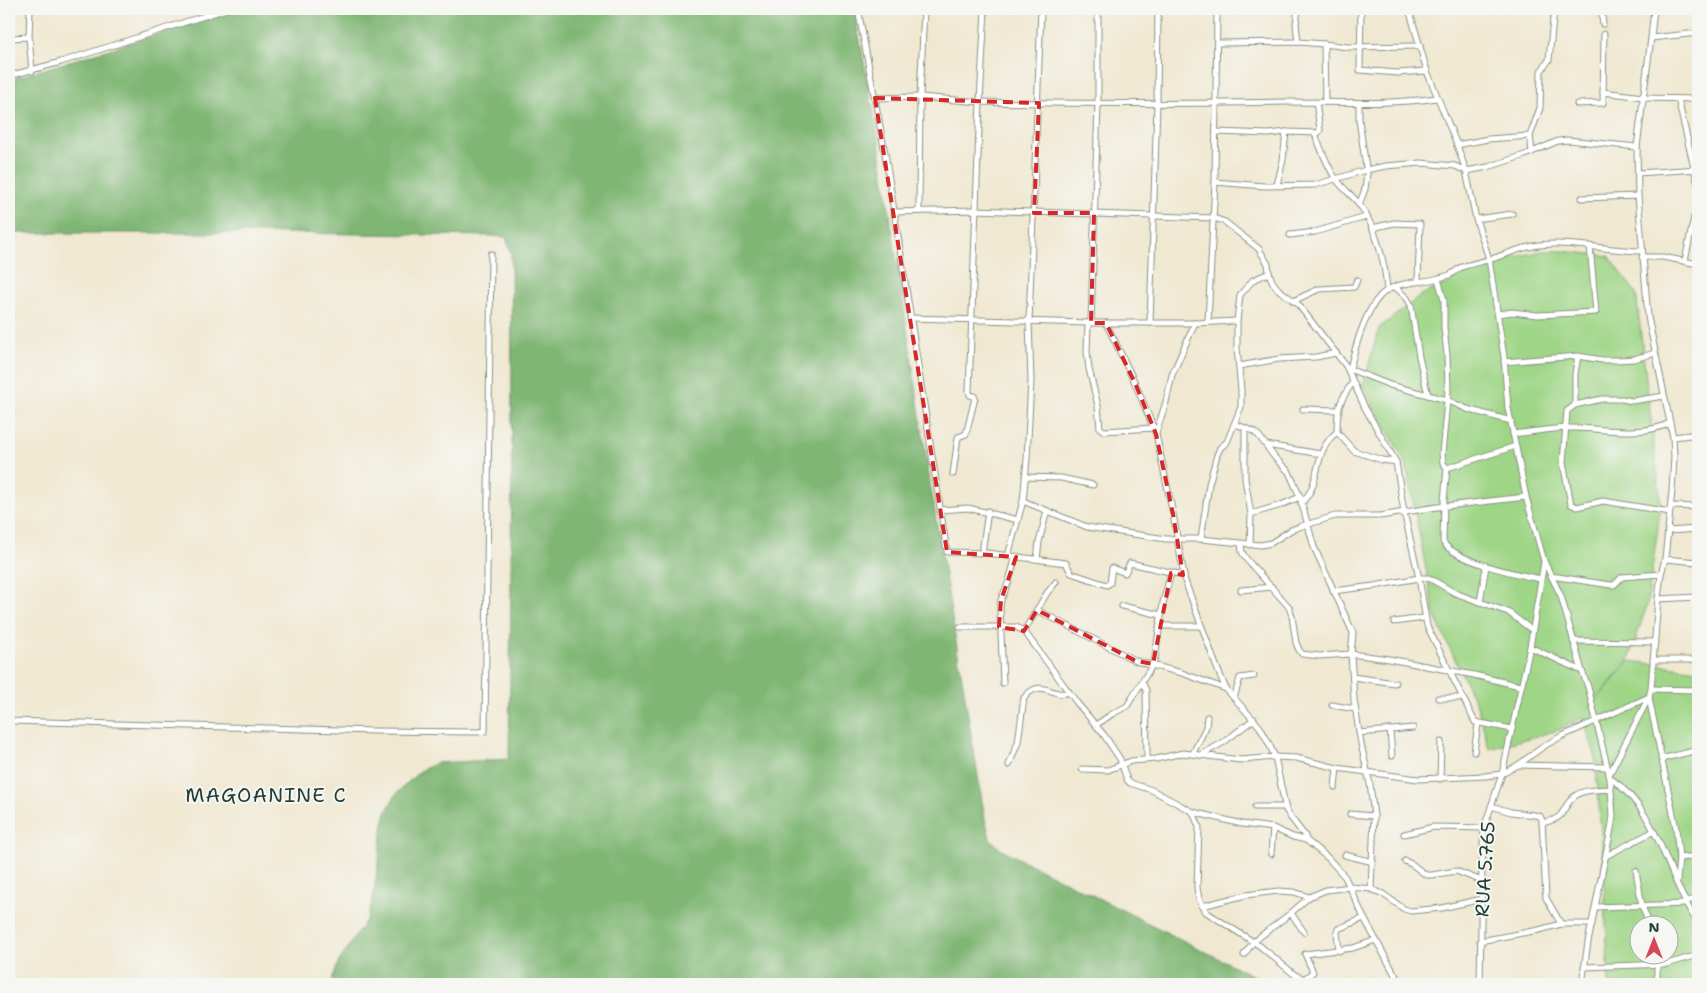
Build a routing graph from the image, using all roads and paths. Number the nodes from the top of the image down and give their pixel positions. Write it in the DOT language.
graph roads {
  1 [pos="30,9"];
  2 [pos="226,9"];
  3 [pos="858,9"];
  4 [pos="924,9"];
  5 [pos="985,9"];
  6 [pos="1041,9"];
  7 [pos="1098,9"];
  8 [pos="1158,9"];
  9 [pos="1218,9"];
  10 [pos="1298,9"];
  11 [pos="1361,9"];
  12 [pos="1409,9"];
  13 [pos="1554,9"];
  14 [pos="1601,9"];
  15 [pos="1654,9"];
  16 [pos="212,11"];
  17 [pos="1603,24"];
  18 [pos="1698,33"];
  19 [pos="1604,34"];
  20 [pos="29,37"];
  21 [pos="9,38"];
  22 [pos="1651,38"];
  23 [pos="1298,42"];
  24 [pos="1218,43"];
  25 [pos="1324,44"];
  26 [pos="1420,46"];
  27 [pos="1360,47"];
  28 [pos="32,70"];
  29 [pos="1427,71"];
  30 [pos="9,76"];
  31 [pos="1603,92"];
  32 [pos="920,97"];
  33 [pos="875,98"];
  34 [pos="1438,98"];
  35 [pos="1643,98"];
  36 [pos="1678,99"];
  37 [pos="1698,99"];
  38 [pos="980,102"];
  39 [pos="1316,102"];
  40 [pos="1325,102"];
  41 [pos="1039,103"];
  42 [pos="1217,103"];
  43 [pos="1359,103"];
  44 [pos="1098,104"];
  45 [pos="1157,104"];
  46 [pos="1577,104"];
  47 [pos="1216,132"];
  48 [pos="1286,132"];
  49 [pos="1315,134"];
  50 [pos="1530,136"];
  51 [pos="1457,145"];
  52 [pos="1637,147"];
  53 [pos="1532,152"];
  54 [pos="1696,169"];
  55 [pos="1366,170"];
  56 [pos="1466,171"];
  57 [pos="1638,173"];
  58 [pos="1337,180"];
  59 [pos="1215,182"];
  60 [pos="1277,185"];
  61 [pos="1698,186"];
  62 [pos="1638,196"];
  63 [pos="1582,198"];
  64 [pos="1359,205"];
  65 [pos="975,210"];
  66 [pos="1698,210"];
  67 [pos="919,211"];
  68 [pos="894,212"];
  69 [pos="1034,212"];
  70 [pos="1094,213"];
  71 [pos="1512,214"];
  72 [pos="1153,215"];
  73 [pos="1366,217"];
  74 [pos="1214,218"];
  75 [pos="1476,219"];
  76 [pos="1372,228"];
  77 [pos="1290,235"];
  78 [pos="1590,246"];
  79 [pos="491,254"];
  80 [pos="1642,254"];
  81 [pos="1489,260"];
  82 [pos="1685,261"];
  83 [pos="1698,264"];
  84 [pos="1269,273"];
  85 [pos="1438,278"];
  86 [pos="1357,280"];
  87 [pos="1418,281"];
  88 [pos="1395,288"];
  89 [pos="1387,290"];
  90 [pos="1294,301"];
  91 [pos="1498,314"];
  92 [pos="910,318"];
  93 [pos="972,320"];
  94 [pos="1237,321"];
  95 [pos="1029,322"];
  96 [pos="1150,322"];
  97 [pos="1208,322"];
  98 [pos="1090,323"];
  99 [pos="1106,323"];
  100 [pos="1195,323"];
  101 [pos="1336,352"];
  102 [pos="1655,352"];
  103 [pos="1578,356"];
  104 [pos="1504,362"];
  105 [pos="1239,366"];
  106 [pos="1349,370"];
  107 [pos="1353,382"];
  108 [pos="1428,396"];
  109 [pos="1664,396"];
  110 [pos="1447,400"];
  111 [pos="1574,405"];
  112 [pos="1302,409"];
  113 [pos="1337,410"];
  114 [pos="1511,421"];
  115 [pos="1670,423"];
  116 [pos="1235,424"];
  117 [pos="1245,428"];
  118 [pos="1566,428"];
  119 [pos="1155,431"];
  120 [pos="1337,432"];
  121 [pos="1513,434"];
  122 [pos="1698,434"];
  123 [pos="1673,437"];
  124 [pos="1266,444"];
  125 [pos="1516,446"];
  126 [pos="1321,454"];
  127 [pos="1396,462"];
  128 [pos="1447,468"];
  129 [pos="953,474"];
  130 [pos="1026,477"];
  131 [pos="1093,485"];
  132 [pos="1300,497"];
  133 [pos="1526,497"];
  134 [pos="1023,501"];
  135 [pos="1302,503"];
  136 [pos="1670,506"];
  137 [pos="1444,507"];
  138 [pos="1698,507"];
  139 [pos="940,510"];
  140 [pos="1047,511"];
  141 [pos="988,512"];
  142 [pos="1404,512"];
  143 [pos="1670,512"];
  144 [pos="1250,514"];
  145 [pos="1018,520"];
  146 [pos="1307,524"];
  147 [pos="1698,529"];
  148 [pos="1668,532"];
  149 [pos="1176,539"];
  150 [pos="1201,539"];
  151 [pos="1241,544"];
  152 [pos="1250,544"];
  153 [pos="982,553"];
  154 [pos="1008,556"];
  155 [pos="1016,556"];
  156 [pos="1037,559"];
  157 [pos="1665,559"];
  158 [pos="1544,561"];
  159 [pos="1698,562"];
  160 [pos="1486,566"];
  161 [pos="1171,573"];
  162 [pos="1661,574"];
  163 [pos="1183,575"];
  164 [pos="1552,576"];
  165 [pos="1419,578"];
  166 [pos="1540,579"];
  167 [pos="1056,582"];
  168 [pos="1272,587"];
  169 [pos="1241,590"];
  170 [pos="1333,591"];
  171 [pos="1698,597"];
  172 [pos="1658,599"];
  173 [pos="1480,602"];
  174 [pos="1122,606"];
  175 [pos="1036,610"];
  176 [pos="1161,615"];
  177 [pos="1424,618"];
  178 [pos="1394,622"];
  179 [pos="1159,626"];
  180 [pos="1201,626"];
  181 [pos="960,627"];
  182 [pos="999,627"];
  183 [pos="1532,630"];
  184 [pos="1024,631"];
  185 [pos="1573,641"];
  186 [pos="1655,642"];
  187 [pos="1530,647"];
  188 [pos="1351,654"];
  189 [pos="1653,660"];
  190 [pos="1698,660"];
  191 [pos="1153,664"];
  192 [pos="1450,671"];
  193 [pos="1582,671"];
  194 [pos="1254,676"];
  195 [pos="1354,677"];
  196 [pos="1142,682"];
  197 [pos="1003,683"];
  198 [pos="1395,683"];
  199 [pos="1520,686"];
  200 [pos="1226,689"];
  201 [pos="1650,689"];
  202 [pos="1698,690"];
  203 [pos="1069,692"];
  204 [pos="1649,697"];
  205 [pos="1234,698"];
  206 [pos="1438,698"];
  207 [pos="1462,698"];
  208 [pos="1332,705"];
  209 [pos="1355,709"];
  210 [pos="1207,717"];
  211 [pos="1254,719"];
  212 [pos="9,721"];
  213 [pos="1596,722"];
  214 [pos="1478,724"];
  215 [pos="1096,725"];
  216 [pos="1413,728"];
  217 [pos="1512,729"];
  218 [pos="1390,730"];
  219 [pos="1359,733"];
  220 [pos="1441,742"];
  221 [pos="1698,750"];
  222 [pos="1474,752"];
  223 [pos="1193,754"];
  224 [pos="1200,755"];
  225 [pos="1392,756"];
  226 [pos="1275,757"];
  227 [pos="1662,758"];
  228 [pos="1147,759"];
  229 [pos="1009,765"];
  230 [pos="1122,765"];
  231 [pos="1518,765"];
  232 [pos="1607,767"];
  233 [pos="1337,768"];
  234 [pos="1082,769"];
  235 [pos="1367,772"];
  236 [pos="1502,774"];
  237 [pos="1610,777"];
  238 [pos="1440,778"];
  239 [pos="1335,787"];
  240 [pos="1610,788"];
  241 [pos="1492,806"];
  242 [pos="1255,807"];
  243 [pos="1285,807"];
  244 [pos="1193,812"];
  245 [pos="1350,814"];
  246 [pos="1374,816"];
  247 [pos="1542,823"];
  248 [pos="1273,828"];
  249 [pos="1484,828"];
  250 [pos="1654,831"];
  251 [pos="1404,834"];
  252 [pos="1306,840"];
  253 [pos="1271,854"];
  254 [pos="1345,855"];
  255 [pos="1606,856"];
  256 [pos="1698,856"];
  257 [pos="1679,858"];
  258 [pos="1405,861"];
  259 [pos="1373,862"];
  260 [pos="1636,871"];
  261 [pos="1482,881"];
  262 [pos="1677,881"];
  263 [pos="1351,887"];
  264 [pos="1371,889"];
  265 [pos="1309,897"];
  266 [pos="1482,899"];
  267 [pos="1698,899"];
  268 [pos="1686,903"];
  269 [pos="1202,906"];
  270 [pos="1642,906"];
  271 [pos="1596,907"];
  272 [pos="1291,913"];
  273 [pos="1646,916"];
  274 [pos="1364,918"];
  275 [pos="1698,923"];
  276 [pos="1561,924"];
  277 [pos="1592,924"];
  278 [pos="1304,932"];
  279 [pos="1376,940"];
  280 [pos="1480,941"];
  281 [pos="1253,942"];
  282 [pos="1339,951"];
  283 [pos="1244,955"];
  284 [pos="1698,955"];
  285 [pos="1680,960"];
  286 [pos="1630,966"];
  287 [pos="1657,966"];
  288 [pos="1584,967"];
  289 [pos="1304,979"];
  290 [pos="1318,984"];
  291 [pos="1400,984"];
  292 [pos="1480,984"];
  293 [pos="1582,984"];
  294 [pos="1658,984"];
  1 -- 20 [label="street"];
  2 -- 16 [label="street"];
  3 -- 33 [label="street"];
  4 -- 32 [label="street"];
  5 -- 38 [label="street"];
  6 -- 41 [label="street"];
  7 -- 44 [label="street"];
  8 -- 45 [label="street"];
  9 -- 24 [label="street"];
  10 -- 23 [label="street"];
  11 -- 27 [label="street"];
  12 -- 26 [label="street"];
  13 -- 50 [label="street"];
  14 -- 17 [label="street"];
  15 -- 22 [label="street"];
  16 -- 28 [label="street"];
  18 -- 22 [label="street"];
  19 -- 31 [label="street"];
  20 -- 21 [label="street"];
  20 -- 28 [label="street"];
  22 -- 35 [label="street"];
  23 -- 24 [label="street"];
  23 -- 25 [label="street"];
  24 -- 42 [label="street"];
  25 -- 27 [label="street"];
  25 -- 40 [label="street"];
  26 -- 27 [label="street"];
  26 -- 29 [label="street"];
  27 -- 29 [label="street"];
  28 -- 30 [label="street"];
  29 -- 34 [label="street"];
  31 -- 35 [label="street"];
  31 -- 46 [label="street"];
  32 -- 33 [label="street"];
  32 -- 38 [label="street"];
  32 -- 67 [label="street"];
  33 -- 68 [label="street"];
  34 -- 43 [label="street"];
  34 -- 51 [label="street"];
  35 -- 36 [label="street"];
  35 -- 52 [label="street"];
  36 -- 37 [label="street"];
  36 -- 54 [label="street"];
  38 -- 41 [label="street"];
  38 -- 65 [label="street"];
  39 -- 40 [label="street"];
  39 -- 42 [label="street"];
  39 -- 49 [label="street"];
  40 -- 43 [label="street"];
  41 -- 44 [label="street"];
  41 -- 69 [label="street"];
  42 -- 45 [label="street"];
  42 -- 47 [label="street"];
  43 -- 55 [label="street"];
  44 -- 45 [label="street"];
  44 -- 70 [label="street"];
  45 -- 72 [label="street"];
  47 -- 48 [label="street"];
  47 -- 59 [label="street"];
  48 -- 49 [label="street"];
  48 -- 60 [label="street"];
  49 -- 58 [label="street"];
  50 -- 51 [label="street"];
  50 -- 53 [label="street"];
  51 -- 56 [label="street"];
  52 -- 53 [label="street"];
  52 -- 57 [label="street"];
  53 -- 56 [label="street"];
  54 -- 57 [label="street"];
  54 -- 61 [label="street"];
  55 -- 56 [label="street"];
  55 -- 58 [label="street"];
  55 -- 64 [label="street"];
  56 -- 75 [label="street"];
  57 -- 62 [label="street"];
  58 -- 60 [label="street"];
  58 -- 64 [label="street"];
  59 -- 60 [label="street"];
  59 -- 74 [label="street"];
  62 -- 63 [label="street"];
  62 -- 80 [label="street"];
  64 -- 73 [label="street"];
  65 -- 67 [label="street"];
  65 -- 69 [label="street"];
  65 -- 93 [label="street"];
  66 -- 82 [label="street"];
  67 -- 68 [label="street"];
  68 -- 92 [label="street"];
  69 -- 70 [label="street"];
  69 -- 95 [label="street"];
  70 -- 72 [label="street"];
  70 -- 98 [label="street"];
  71 -- 75 [label="street"];
  72 -- 74 [label="street"];
  72 -- 96 [label="street"];
  73 -- 76 [label="street"];
  73 -- 77 [label="street"];
  74 -- 84 [label="street"];
  74 -- 97 [label="street"];
  75 -- 81 [label="street"];
  76 -- 87 [label="street"];
  76 -- 89 [label="street"];
  78 -- 80 [label="street"];
  78 -- 81 [label="street"];
  78 -- 91 [label="street"];
  79 -- 212 [label="street"];
  80 -- 82 [label="street"];
  80 -- 102 [label="street"];
  81 -- 85 [label="street"];
  81 -- 91 [label="street"];
  82 -- 83 [label="street"];
  84 -- 90 [label="street"];
  84 -- 94 [label="street"];
  85 -- 87 [label="street"];
  85 -- 110 [label="street"];
  86 -- 90 [label="street"];
  87 -- 88 [label="street"];
  88 -- 89 [label="street"];
  88 -- 108 [label="street"];
  89 -- 106 [label="street"];
  90 -- 101 [label="street"];
  91 -- 104 [label="street"];
  92 -- 93 [label="street"];
  92 -- 139 [label="street"];
  93 -- 95 [label="street"];
  93 -- 129 [label="street"];
  94 -- 97 [label="street"];
  94 -- 105 [label="street"];
  95 -- 98 [label="street"];
  95 -- 130 [label="street"];
  96 -- 99 [label="street"];
  96 -- 100 [label="street"];
  97 -- 100 [label="street"];
  98 -- 99 [label="street"];
  98 -- 119 [label="street"];
  99 -- 119 [label="street"];
  100 -- 119 [label="street"];
  101 -- 105 [label="street"];
  101 -- 106 [label="street"];
  102 -- 103 [label="street"];
  102 -- 109 [label="street"];
  103 -- 104 [label="street"];
  103 -- 111 [label="street"];
  104 -- 114 [label="street"];
  105 -- 116 [label="street"];
  106 -- 107 [label="street"];
  106 -- 108 [label="street"];
  107 -- 113 [label="street"];
  107 -- 127 [label="street"];
  108 -- 110 [label="street"];
  109 -- 111 [label="street"];
  109 -- 115 [label="street"];
  110 -- 114 [label="street"];
  110 -- 128 [label="street"];
  111 -- 118 [label="street"];
  112 -- 113 [label="street"];
  113 -- 120 [label="street"];
  114 -- 121 [label="street"];
  115 -- 118 [label="street"];
  115 -- 123 [label="street"];
  116 -- 117 [label="street"];
  116 -- 150 [label="street"];
  117 -- 124 [label="street"];
  117 -- 144 [label="street"];
  118 -- 121 [label="street"];
  118 -- 143 [label="street"];
  119 -- 149 [label="street"];
  120 -- 126 [label="street"];
  120 -- 127 [label="street"];
  121 -- 125 [label="street"];
  122 -- 123 [label="street"];
  123 -- 136 [label="street"];
  124 -- 126 [label="street"];
  124 -- 132 [label="street"];
  125 -- 128 [label="street"];
  125 -- 133 [label="street"];
  126 -- 135 [label="street"];
  127 -- 142 [label="street"];
  128 -- 137 [label="street"];
  130 -- 131 [label="street"];
  130 -- 134 [label="street"];
  132 -- 135 [label="street"];
  132 -- 144 [label="street"];
  133 -- 137 [label="street"];
  133 -- 158 [label="street"];
  134 -- 140 [label="street"];
  134 -- 145 [label="street"];
  135 -- 146 [label="street"];
  136 -- 138 [label="street"];
  136 -- 143 [label="street"];
  137 -- 142 [label="street"];
  137 -- 160 [label="street"];
  139 -- 141 [label="street"];
  139 -- 153 [label="street"];
  140 -- 149 [label="street"];
  140 -- 156 [label="street"];
  141 -- 145 [label="street"];
  141 -- 153 [label="street"];
  142 -- 146 [label="street"];
  142 -- 165 [label="street"];
  143 -- 148 [label="street"];
  144 -- 152 [label="street"];
  145 -- 154 [label="street"];
  146 -- 152 [label="street"];
  146 -- 170 [label="street"];
  147 -- 148 [label="street"];
  148 -- 157 [label="street"];
  149 -- 150 [label="street"];
  149 -- 163 [label="street"];
  150 -- 151 [label="street"];
  151 -- 152 [label="street"];
  151 -- 168 [label="street"];
  153 -- 154 [label="street"];
  154 -- 155 [label="street"];
  155 -- 156 [label="street"];
  155 -- 182 [label="street"];
  156 -- 161 [label="street"];
  157 -- 159 [label="street"];
  157 -- 162 [label="street"];
  158 -- 164 [label="street"];
  158 -- 166 [label="street, RUA 5.765"];
  160 -- 166 [label="street"];
  160 -- 173 [label="street"];
  161 -- 163 [label="street"];
  161 -- 176 [label="street"];
  162 -- 164 [label="street"];
  162 -- 172 [label="street"];
  163 -- 180 [label="street"];
  164 -- 185 [label="street"];
  165 -- 170 [label="street"];
  165 -- 173 [label="street"];
  165 -- 177 [label="street"];
  166 -- 183 [label="street, RUA 5.765"];
  167 -- 175 [label="street"];
  168 -- 169 [label="street"];
  168 -- 188 [label="street"];
  170 -- 188 [label="street"];
  171 -- 172 [label="street"];
  172 -- 186 [label="street"];
  173 -- 183 [label="street"];
  174 -- 176 [label="street"];
  175 -- 184 [label="street"];
  175 -- 191 [label="street"];
  176 -- 179 [label="street"];
  177 -- 178 [label="street"];
  177 -- 192 [label="street"];
  179 -- 180 [label="street"];
  179 -- 191 [label="street"];
  180 -- 200 [label="street"];
  181 -- 182 [label="street"];
  182 -- 184 [label="street"];
  182 -- 197 [label="street"];
  183 -- 187 [label="street, RUA 5.765"];
  184 -- 203 [label="street"];
  185 -- 186 [label="street"];
  185 -- 193 [label="street"];
  186 -- 189 [label="street"];
  187 -- 193 [label="street"];
  187 -- 199 [label="street, RUA 5.765"];
  188 -- 192 [label="street"];
  188 -- 195 [label="street"];
  189 -- 190 [label="street"];
  189 -- 201 [label="street"];
  191 -- 196 [label="street"];
  191 -- 200 [label="street"];
  192 -- 199 [label="street"];
  192 -- 207 [label="street"];
  193 -- 213 [label="street"];
  194 -- 205 [label="street"];
  195 -- 198 [label="street"];
  195 -- 209 [label="street"];
  196 -- 215 [label="street"];
  196 -- 228 [label="street"];
  199 -- 217 [label="street, RUA 5.765"];
  200 -- 205 [label="street"];
  201 -- 202 [label="street"];
  201 -- 204 [label="street"];
  203 -- 215 [label="street"];
  203 -- 229 [label="street"];
  204 -- 213 [label="street"];
  204 -- 227 [label="street"];
  204 -- 237 [label="street"];
  205 -- 211 [label="street"];
  206 -- 207 [label="street"];
  207 -- 214 [label="street"];
  208 -- 209 [label="street"];
  209 -- 219 [label="street"];
  210 -- 223 [label="street"];
  211 -- 224 [label="street"];
  211 -- 226 [label="street"];
  213 -- 231 [label="street"];
  213 -- 232 [label="street"];
  214 -- 217 [label="street"];
  214 -- 222 [label="street"];
  215 -- 230 [label="street"];
  216 -- 218 [label="street"];
  217 -- 236 [label="street, RUA 5.765"];
  218 -- 219 [label="street"];
  218 -- 225 [label="street"];
  219 -- 235 [label="street"];
  220 -- 238 [label="street"];
  221 -- 227 [label="street"];
  223 -- 224 [label="street"];
  223 -- 228 [label="street"];
  224 -- 226 [label="street"];
  226 -- 233 [label="street"];
  226 -- 243 [label="street"];
  227 -- 257 [label="street"];
  228 -- 230 [label="street"];
  230 -- 234 [label="street"];
  230 -- 244 [label="street"];
  231 -- 232 [label="street"];
  231 -- 236 [label="street"];
  232 -- 237 [label="street"];
  233 -- 235 [label="street"];
  233 -- 239 [label="street"];
  235 -- 238 [label="street"];
  235 -- 246 [label="street"];
  236 -- 238 [label="street"];
  236 -- 241 [label="street, RUA 5.765"];
  237 -- 240 [label="street"];
  237 -- 250 [label="street"];
  240 -- 247 [label="street"];
  240 -- 255 [label="street"];
  241 -- 247 [label="street"];
  241 -- 249 [label="street, RUA 5.765"];
  242 -- 243 [label="street"];
  243 -- 252 [label="street"];
  244 -- 248 [label="street"];
  244 -- 269 [label="street"];
  245 -- 246 [label="street"];
  246 -- 259 [label="street"];
  247 -- 276 [label="street"];
  248 -- 252 [label="street"];
  248 -- 253 [label="street"];
  249 -- 251 [label="street"];
  249 -- 261 [label="street, RUA 5.765"];
  250 -- 255 [label="street"];
  250 -- 262 [label="street"];
  252 -- 263 [label="street"];
  254 -- 259 [label="street"];
  255 -- 271 [label="street"];
  256 -- 257 [label="street"];
  257 -- 262 [label="street"];
  258 -- 261 [label="street"];
  259 -- 264 [label="street"];
  260 -- 270 [label="street"];
  261 -- 266 [label="street, RUA 5.765"];
  262 -- 268 [label="street"];
  263 -- 264 [label="street"];
  263 -- 265 [label="street"];
  263 -- 274 [label="street"];
  264 -- 266 [label="street"];
  265 -- 269 [label="street"];
  265 -- 272 [label="street"];
  266 -- 280 [label="street, RUA 5.765"];
  267 -- 268 [label="street"];
  268 -- 270 [label="street"];
  268 -- 275 [label="street"];
  269 -- 281 [label="street"];
  270 -- 271 [label="street"];
  270 -- 273 [label="street"];
  271 -- 277 [label="street"];
  272 -- 278 [label="street"];
  272 -- 281 [label="street"];
  274 -- 279 [label="street"];
  274 -- 282 [label="street"];
  276 -- 277 [label="street"];
  276 -- 280 [label="street"];
  277 -- 288 [label="street"];
  279 -- 282 [label="street"];
  279 -- 291 [label="street"];
  280 -- 292 [label="street, RUA 5.765"];
  281 -- 283 [label="street"];
  281 -- 289 [label="street"];
  282 -- 289 [label="street"];
  284 -- 285 [label="street"];
  286 -- 288 [label="street"];
  287 -- 294 [label="street"];
  288 -- 293 [label="street"];
  289 -- 290 [label="street"];
}
